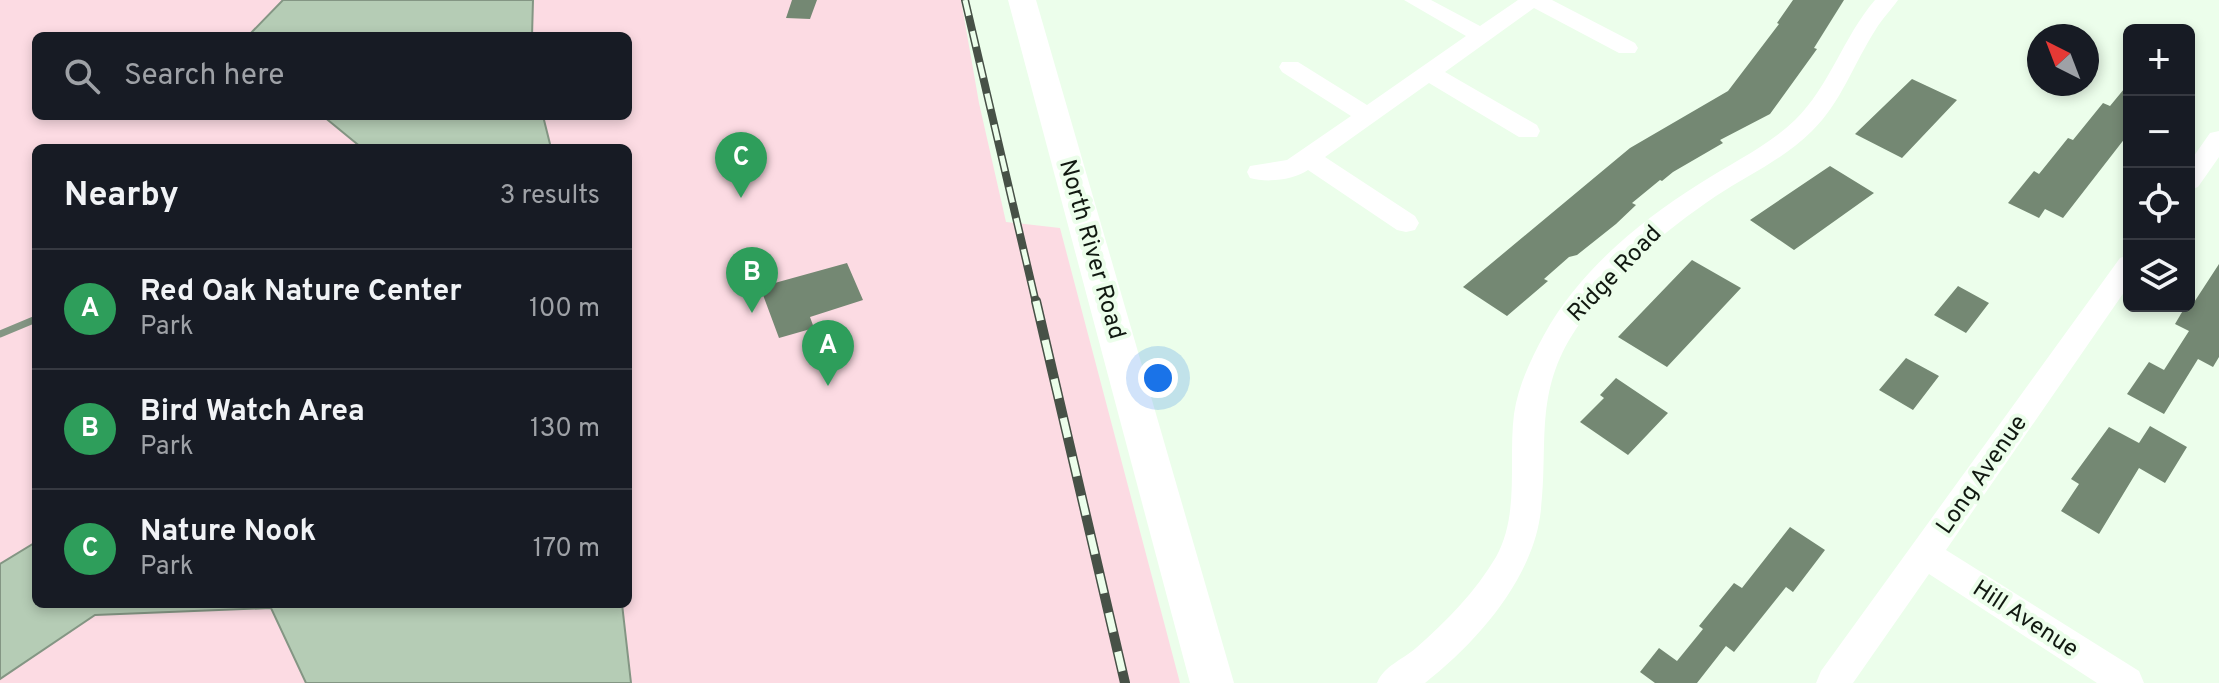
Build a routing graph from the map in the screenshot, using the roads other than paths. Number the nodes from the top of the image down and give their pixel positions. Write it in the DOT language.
graph roads {
  1 [pos="1022,0"];
  2 [pos="1415,0"];
  3 [pos="1534,0"];
  4 [pos="1887,0"];
  5 [pos="1482,36"];
  6 [pos="1627,48"];
  7 [pos="1290,67"];
  8 [pos="1429,73"];
  9 [pos="1368,116"];
  10 [pos="1528,131"];
  11 [pos="2219,139"];
  12 [pos="1308,158"];
  13 [pos="1259,172"];
  14 [pos="2195,173"];
  15 [pos="1406,223"];
  16 [pos="2123,274"];
  17 [pos="1925,554"];
  18 [pos="1212,683"];
  19 [pos="1394,683"];
  20 [pos="1833,683"];
  21 [pos="2127,683"];
  1 -- 18 [label="main road, North River Road"];
  2 -- 5 [label="street"];
  3 -- 5 [label="street"];
  3 -- 6 [label="street"];
  4 -- 19 [label="street, Ridge Road"];
  5 -- 8 [label="street"];
  7 -- 9 [label="street"];
  8 -- 9 [label="street"];
  8 -- 10 [label="street"];
  9 -- 12 [label="street"];
  11 -- 14 [label="street"];
  12 -- 13 [label="street"];
  12 -- 15 [label="street"];
  16 -- 17 [label="street, Long Avenue"];
  17 -- 20 [label="street, Long Avenue"];
  17 -- 21 [label="street, Hill Avenue"];
}
